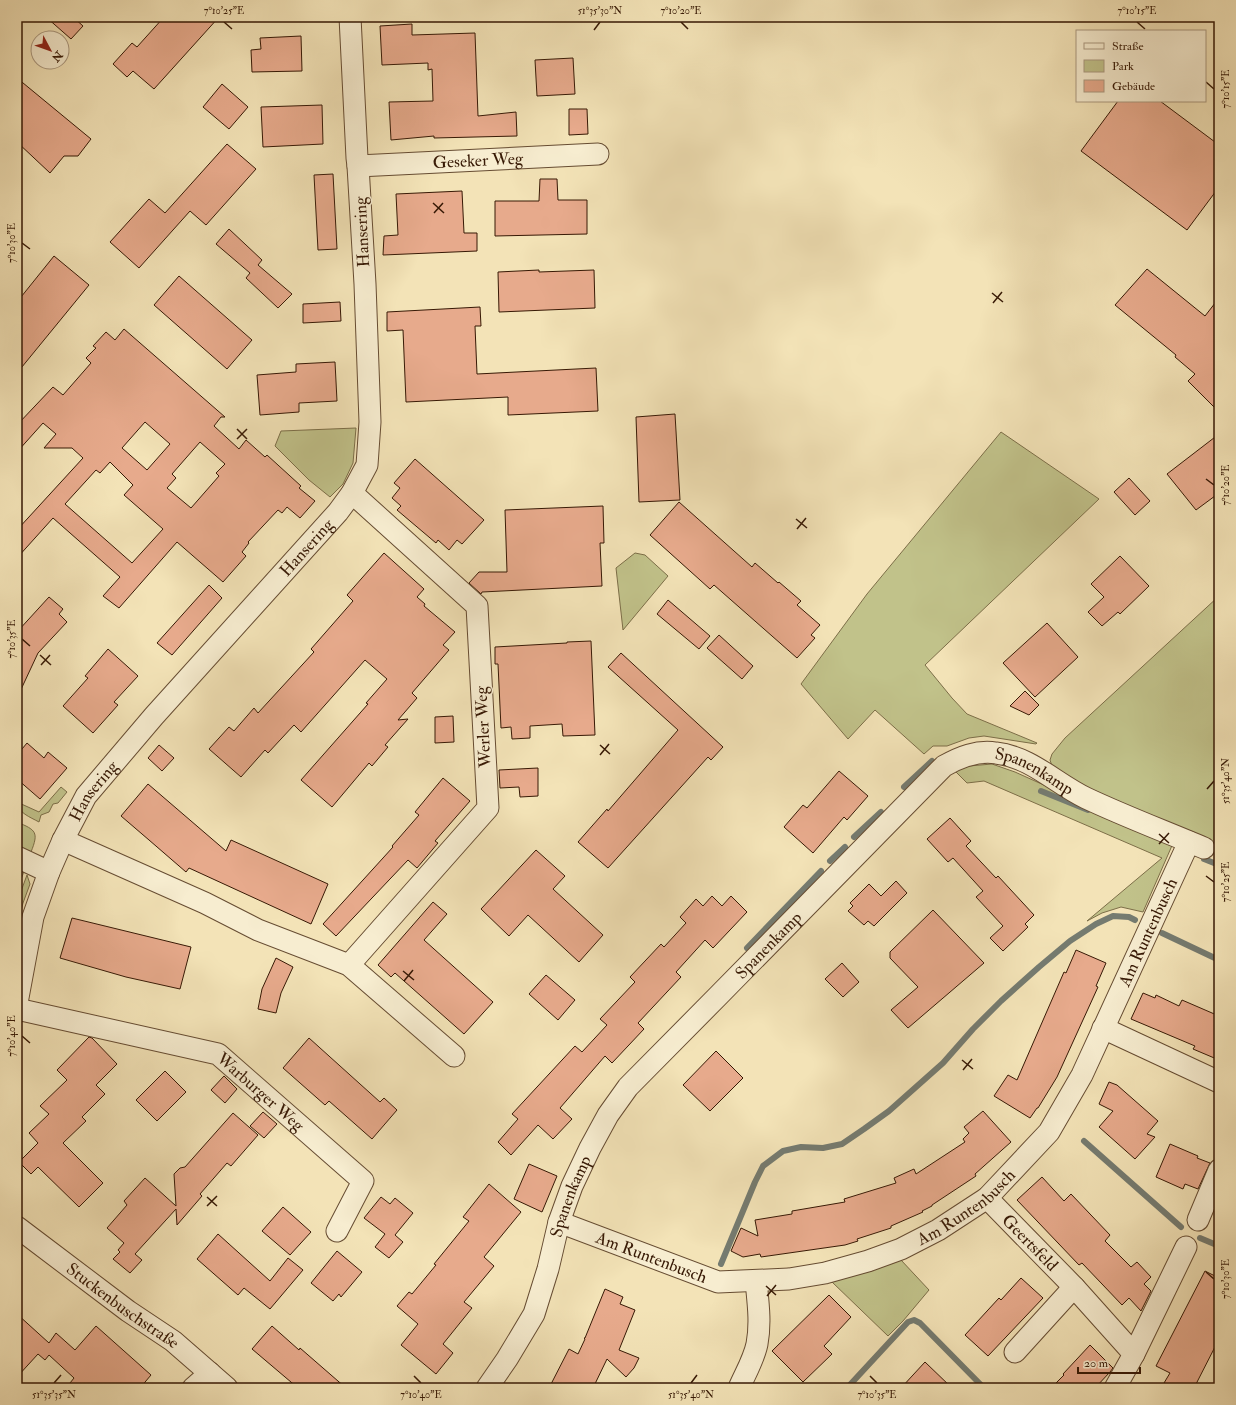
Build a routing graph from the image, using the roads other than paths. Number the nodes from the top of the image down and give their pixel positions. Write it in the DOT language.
graph roads {
  1 [pos="350,17"];
  2 [pos="598,154"];
  3 [pos="358,166"];
  4 [pos="352,493"];
  5 [pos="63,840"];
  6 [pos="1196,845"];
  7 [pos="17,857"];
  8 [pos="49,872"];
  9 [pos="349,965"];
  10 [pos="17,1003"];
  11 [pos="17,1009"];
  12 [pos="1103,1028"];
  13 [pos="454,1056"];
  14 [pos="1219,1082"];
  15 [pos="1219,1170"];
  16 [pos="986,1198"];
  17 [pos="1198,1220"];
  18 [pos="559,1222"];
  19 [pos="17,1227"];
  20 [pos="337,1232"];
  21 [pos="1186,1247"];
  22 [pos="756,1281"];
  23 [pos="1074,1287"];
  24 [pos="1015,1352"];
  25 [pos="1134,1354"];
  26 [pos="210,1373"];
  27 [pos="193,1388"];
  28 [pos="227,1388"];
  29 [pos="487,1388"];
  30 [pos="739,1388"];
  31 [pos="1115,1388"];
  1 -- 3 [label="street, Hansering"];
  2 -- 3 [label="street, Geseker Weg"];
  3 -- 4 [label="street, Hansering"];
  4 -- 5 [label="street, Hansering"];
  4 -- 9 [label="street, Werler Weg"];
  5 -- 8 [label="street, Hansering"];
  5 -- 9 [label="street"];
  6 -- 12 [label="street, Am Runtenbusch"];
  6 -- 18 [label="street, Spanenkamp"];
  7 -- 8 [label="street"];
  8 -- 10 [label="street, Hansering"];
  9 -- 13 [label="street"];
  11 -- 20 [label="street, Warburger Weg"];
  12 -- 14 [label="street"];
  12 -- 16 [label="street, Am Runtenbusch"];
  15 -- 17 [label="street"];
  16 -- 22 [label="street, Am Runtenbusch"];
  16 -- 23 [label="street, Geertsfeld"];
  18 -- 22 [label="street, Am Runtenbusch"];
  18 -- 29 [label="street, Spanenkamp"];
  19 -- 26 [label="street, Stuckenbuschstraße"];
  21 -- 25 [label="street"];
  22 -- 30 [label="street"];
  23 -- 24 [label="street"];
  23 -- 25 [label="street, Geertsfeld"];
  25 -- 31 [label="street"];
  26 -- 27 [label="street"];
  26 -- 28 [label="street, Stuckenbuschstraße"];
}
